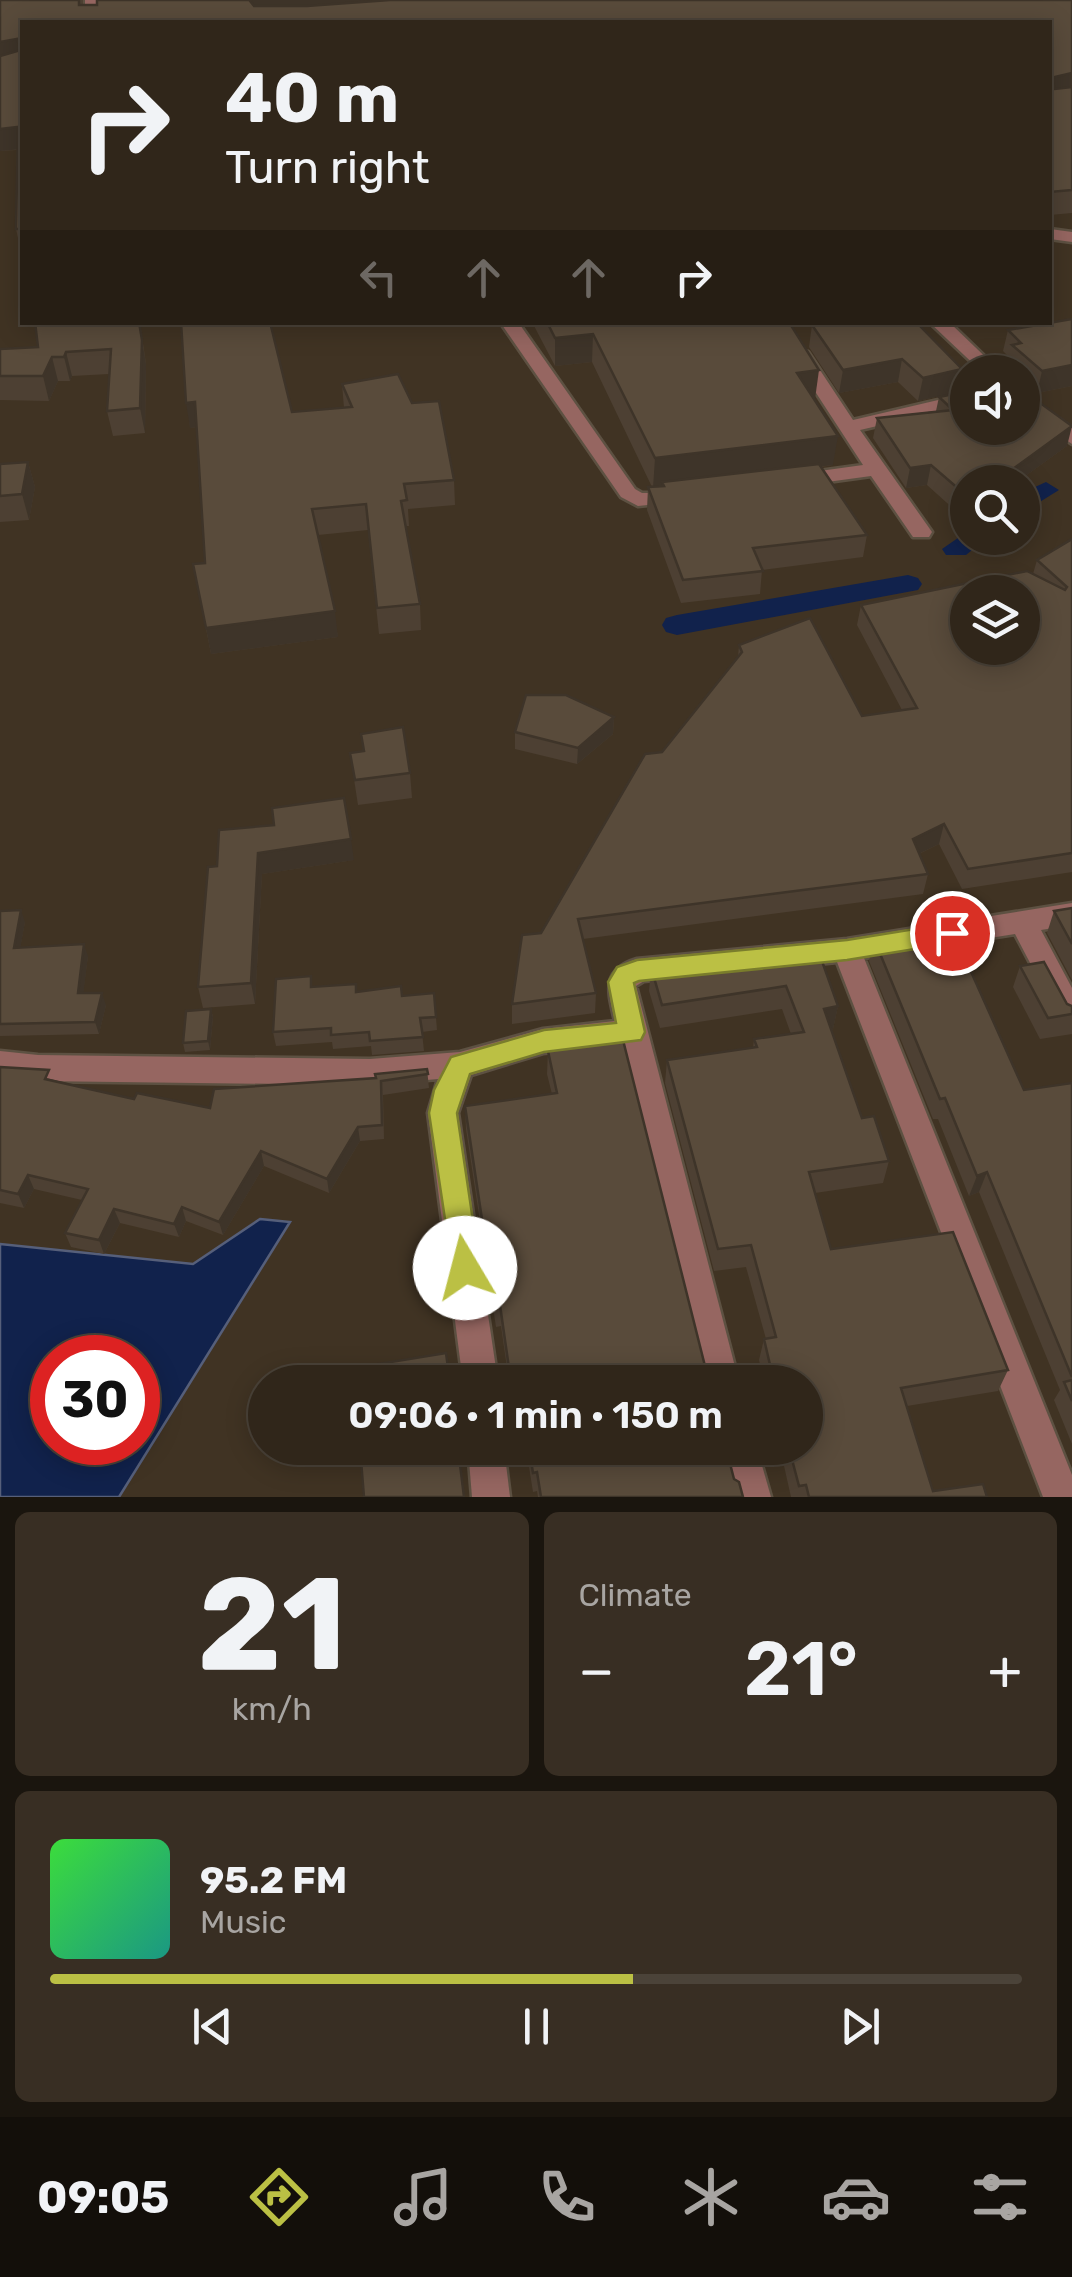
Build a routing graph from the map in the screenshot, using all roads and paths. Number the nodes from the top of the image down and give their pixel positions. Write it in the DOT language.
graph roads {
  1 [pos="510,325"];
  2 [pos="941,325"];
  3 [pos="795,348"];
  4 [pos="974,355"];
  5 [pos="950,403"];
  6 [pos="1040,413"];
  7 [pos="848,428"];
  8 [pos="1072,438"];
  9 [pos="876,470"];
  10 [pos="784,482"];
  11 [pos="691,495"];
  12 [pos="922,532"];
  13 [pos="1072,914"];
  14 [pos="1023,922"];
  15 [pos="847,950"];
  16 [pos="1072,1016"];
  17 [pos="632,1032"];
  18 [pos="0,1064"];
  19 [pos="450,1065"];
  20 [pos="479,1365"];
  21 [pos="718,1365"];
  22 [pos="488,1465"];
  23 [pos="744,1465"];
  24 [pos="491,1497"];
  25 [pos="752,1497"];
  26 [pos="1062,1497"];
  1 -- 11 [label="street"];
  2 -- 4 [label="street"];
  3 -- 7 [label="street"];
  5 -- 7 [label="street"];
  6 -- 8 [label="street"];
  7 -- 9 [label="street"];
  9 -- 10 [label="street"];
  9 -- 12 [label="street"];
  13 -- 14 [label="street"];
  14 -- 15 [label="street"];
  14 -- 16 [label="street"];
  15 -- 17 [label="street"];
  15 -- 26 [label="street"];
  17 -- 19 [label="street"];
  17 -- 21 [label="street"];
  18 -- 19 [label="street"];
  19 -- 20 [label="street"];
  22 -- 24 [label="street"];
  23 -- 25 [label="street"];
}
